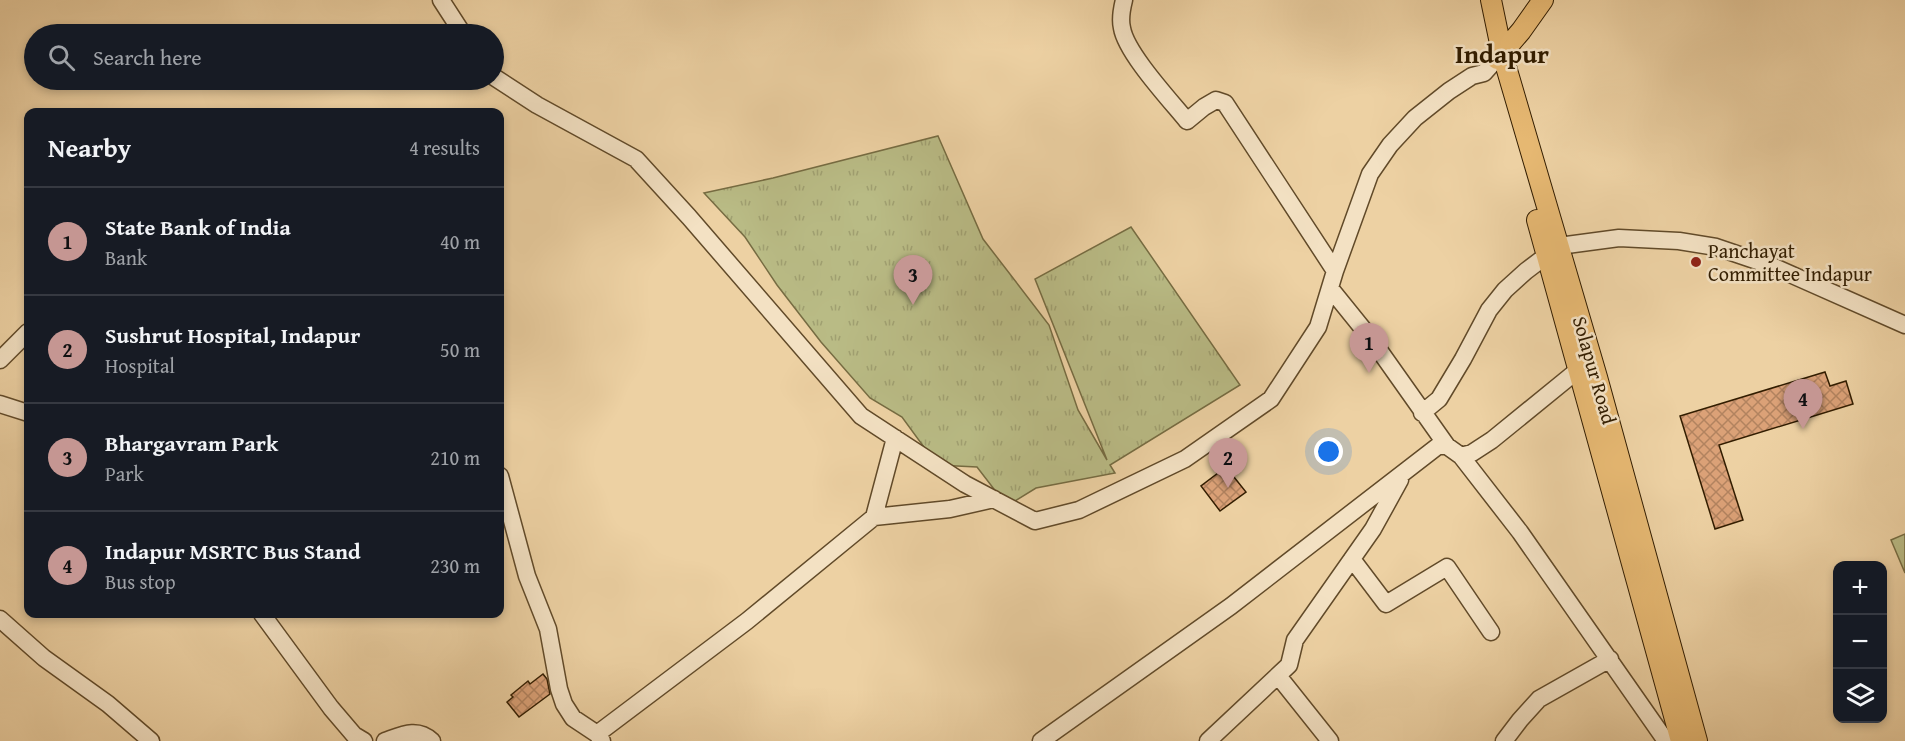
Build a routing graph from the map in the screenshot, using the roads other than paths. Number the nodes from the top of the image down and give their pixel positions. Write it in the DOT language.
graph roads {
  1 [pos="441,0"];
  2 [pos="1125,0"];
  3 [pos="1478,0"];
  4 [pos="1491,0"];
  5 [pos="1527,0"];
  6 [pos="1544,0"];
  7 [pos="457,24"];
  8 [pos="1496,53"];
  9 [pos="504,84"];
  10 [pos="1553,250"];
  11 [pos="1335,271"];
  12 [pos="1330,288"];
  13 [pos="1905,325"];
  14 [pos="24,336"];
  15 [pos="0,360"];
  16 [pos="1578,370"];
  17 [pos="0,404"];
  18 [pos="24,412"];
  19 [pos="1422,413"];
  20 [pos="1600,418"];
  21 [pos="895,438"];
  22 [pos="1447,447"];
  23 [pos="1461,456"];
  24 [pos="1404,474"];
  25 [pos="504,491"];
  26 [pos="994,499"];
  27 [pos="873,517"];
  28 [pos="1352,559"];
  29 [pos="265,618"];
  30 [pos="0,619"];
  31 [pos="1491,632"];
  32 [pos="1610,659"];
  33 [pos="1279,677"];
  34 [pos="599,737"];
  35 [pos="151,741"];
  36 [pos="364,741"];
  37 [pos="385,741"];
  38 [pos="432,741"];
  39 [pos="1041,741"];
  40 [pos="1208,741"];
  41 [pos="1330,741"];
  42 [pos="1504,741"];
  43 [pos="1675,741"];
  1 -- 7 [label="street"];
  2 -- 11 [label="street"];
  3 -- 8 [label="main road"];
  4 -- 8 [label="main road, Solapur Road"];
  5 -- 8 [label="main road"];
  6 -- 8 [label="main road"];
  8 -- 10 [label="main road, Solapur Road"];
  8 -- 11 [label="street"];
  9 -- 21 [label="street"];
  10 -- 13 [label="street"];
  10 -- 16 [label="main road"];
  10 -- 19 [label="street"];
  10 -- 20 [label="main road, Solapur Road"];
  11 -- 12 [label="street"];
  12 -- 19 [label="street"];
  12 -- 26 [label="street"];
  14 -- 15 [label="street"];
  16 -- 20 [label="main road"];
  16 -- 23 [label="street"];
  17 -- 18 [label="street"];
  19 -- 22 [label="street"];
  20 -- 43 [label="main road, Solapur Road"];
  21 -- 26 [label="street"];
  21 -- 27 [label="street"];
  22 -- 23 [label="street"];
  22 -- 24 [label="street"];
  23 -- 32 [label="street"];
  24 -- 28 [label="street"];
  24 -- 39 [label="street"];
  25 -- 34 [label="street"];
  26 -- 27 [label="street"];
  27 -- 34 [label="street"];
  28 -- 31 [label="street"];
  28 -- 33 [label="street"];
  29 -- 36 [label="street"];
  30 -- 35 [label="street"];
  32 -- 42 [label="street"];
  32 -- 43 [label="street"];
  33 -- 40 [label="street"];
  33 -- 41 [label="street"];
  37 -- 38 [label="street"];
}
